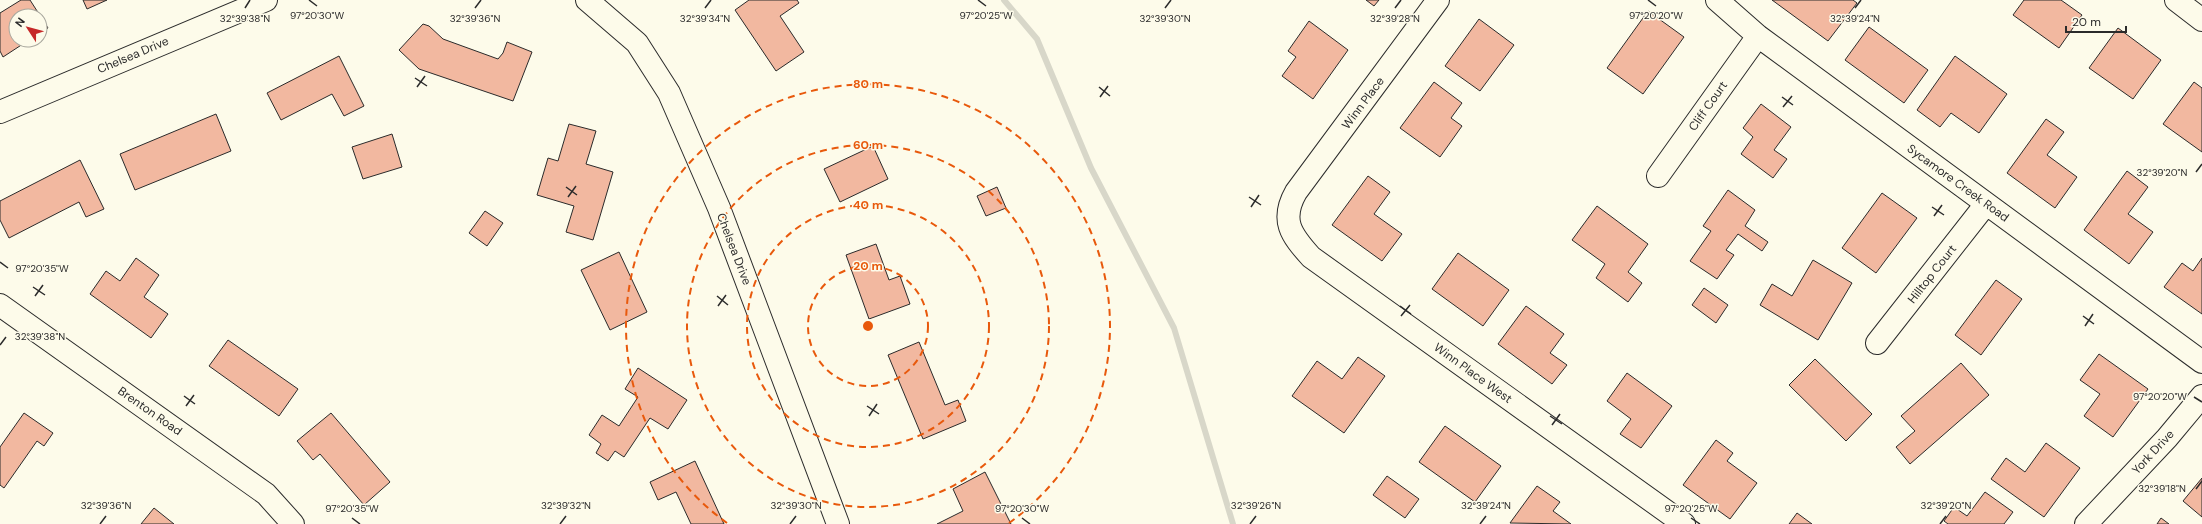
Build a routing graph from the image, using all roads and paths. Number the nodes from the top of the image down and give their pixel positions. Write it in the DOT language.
graph roads {
  1 [pos="266,0"];
  2 [pos="587,0"];
  3 [pos="1438,0"];
  4 [pos="1717,0"];
  5 [pos="2176,0"];
  6 [pos="2202,20"];
  7 [pos="1758,36"];
  8 [pos="0,112"];
  9 [pos="1658,176"];
  10 [pos="1986,204"];
  11 [pos="1289,205"];
  12 [pos="0,305"];
  13 [pos="1877,344"];
  14 [pos="2202,362"];
  15 [pos="2202,396"];
  16 [pos="294,524"];
  17 [pos="838,524"];
  18 [pos="1684,524"];
  19 [pos="2086,524"];
  1 -- 8 [label="street, Chelsea Drive"];
  2 -- 17 [label="street, Chelsea Drive"];
  3 -- 11 [label="street, Winn Place"];
  4 -- 7 [label="street, Sycamore Creek Road"];
  5 -- 6 [label="street"];
  7 -- 9 [label="street, Cliff Court"];
  7 -- 10 [label="street, Sycamore Creek Road"];
  10 -- 13 [label="street, Hilltop Court"];
  10 -- 14 [label="street, Sycamore Creek Road"];
  11 -- 18 [label="street, Winn Place West"];
  12 -- 16 [label="street, Brenton Road"];
  15 -- 19 [label="street, York Drive"];
}
